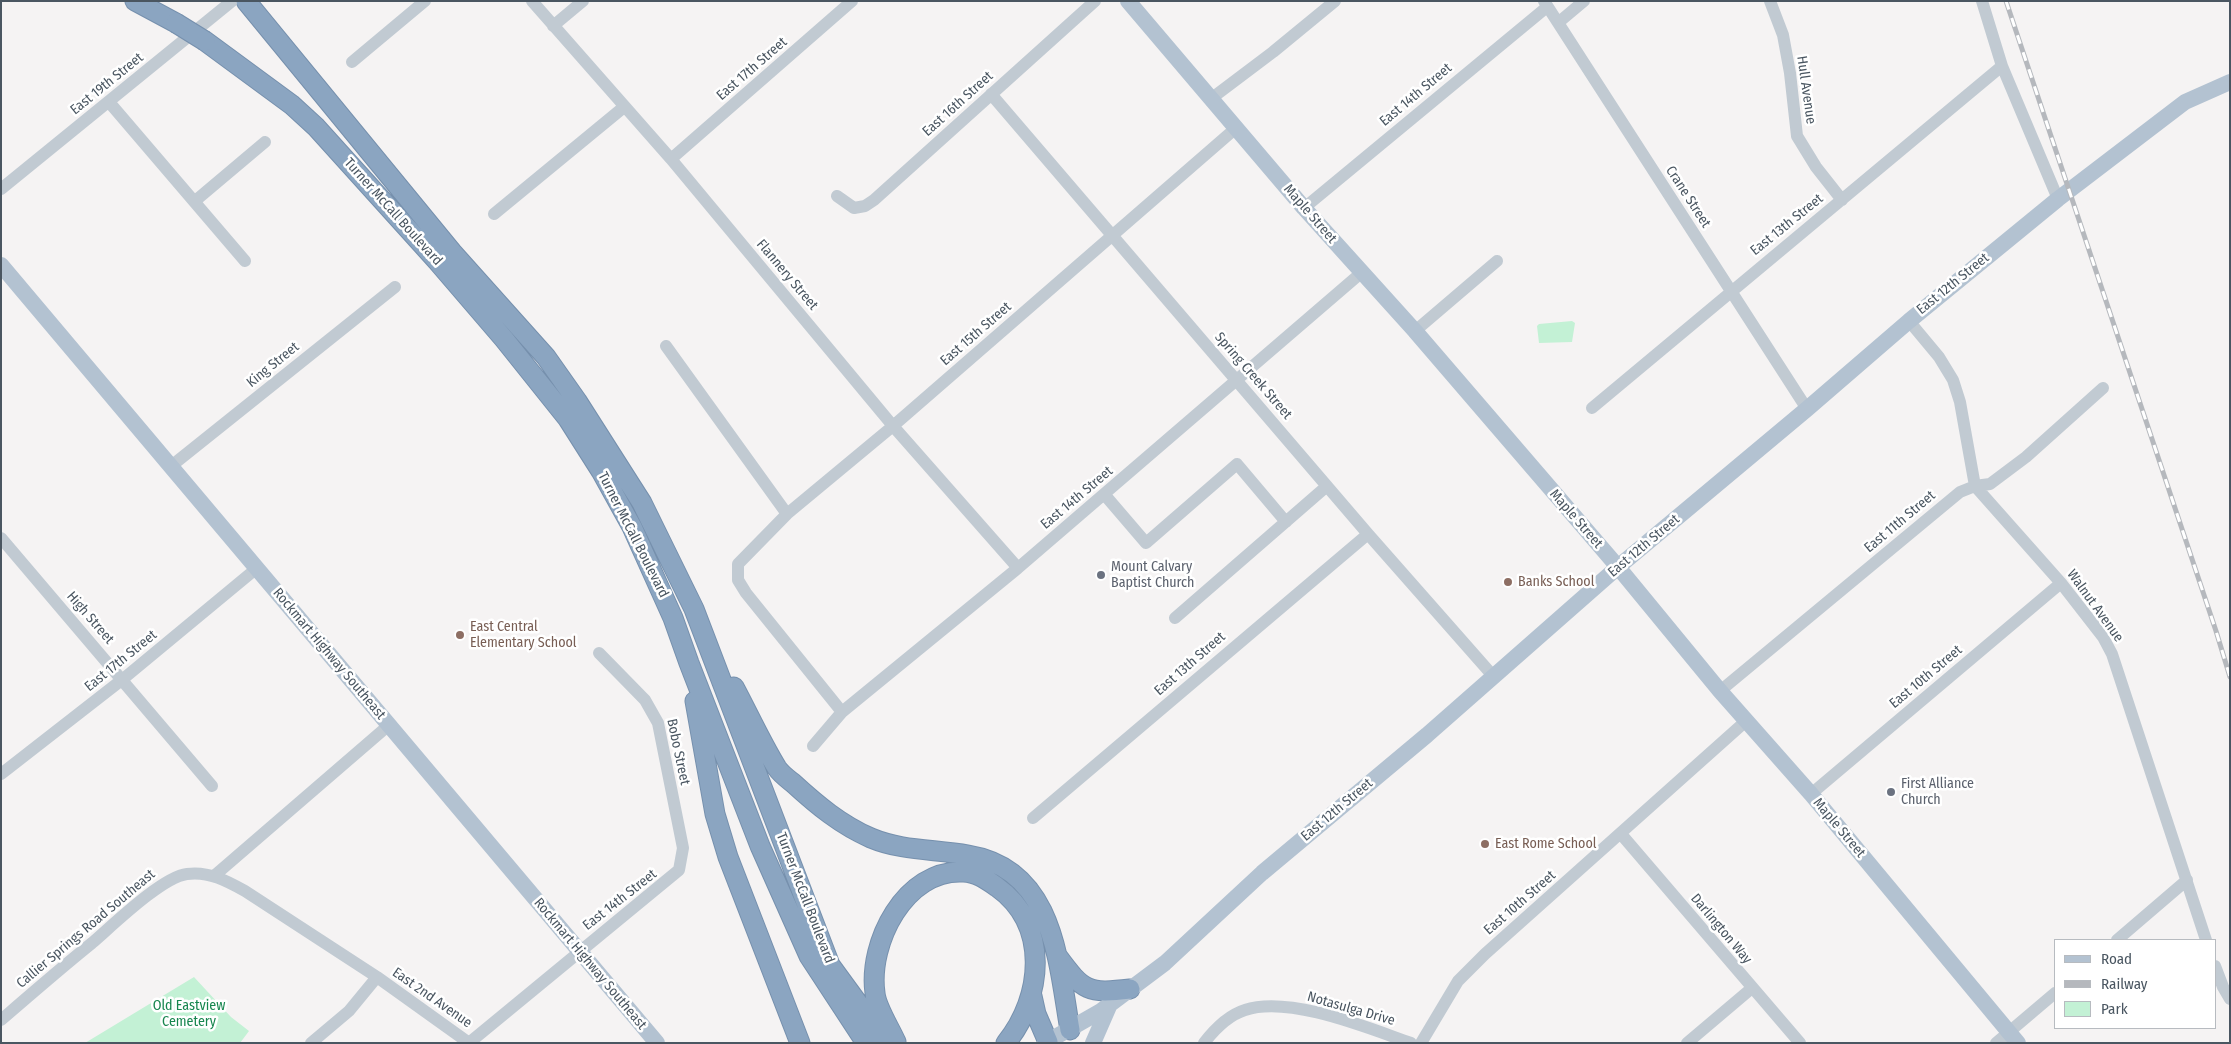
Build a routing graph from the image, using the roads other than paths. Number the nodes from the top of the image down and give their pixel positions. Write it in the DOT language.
graph roads {
  1 [pos="136,1"];
  2 [pos="424,1"];
  3 [pos="532,1"];
  4 [pos="583,1"];
  5 [pos="1095,1"];
  6 [pos="1128,1"];
  7 [pos="1335,1"];
  8 [pos="1584,1"];
  9 [pos="1770,1"];
  10 [pos="1982,1"];
  11 [pos="242,2"];
  12 [pos="848,2"];
  13 [pos="1546,4"];
  14 [pos="1559,22"];
  15 [pos="553,26"];
  16 [pos="352,62"];
  17 [pos="2002,66"];
  18 [pos="2230,82"];
  19 [pos="991,94"];
  20 [pos="1212,98"];
  21 [pos="109,102"];
  22 [pos="624,107"];
  23 [pos="1236,128"];
  24 [pos="265,142"];
  25 [pos="671,159"];
  26 [pos="1,189"];
  27 [pos="837,196"];
  28 [pos="2058,198"];
  29 [pos="1842,200"];
  30 [pos="195,201"];
  31 [pos="1304,208"];
  32 [pos="494,214"];
  33 [pos="1113,236"];
  34 [pos="245,261"];
  35 [pos="1497,261"];
  36 [pos="1,265"];
  37 [pos="1361,273"];
  38 [pos="395,287"];
  39 [pos="1730,291"];
  40 [pos="1909,321"];
  41 [pos="1414,331"];
  42 [pos="666,346"];
  43 [pos="1237,381"];
  44 [pos="2103,388"];
  45 [pos="1592,408"];
  46 [pos="1807,409"];
  47 [pos="893,426"];
  48 [pos="170,466"];
  49 [pos="1327,486"];
  50 [pos="1975,486"];
  51 [pos="1104,494"];
  52 [pos="787,514"];
  53 [pos="1286,522"];
  54 [pos="1368,534"];
  55 [pos="1,538"];
  56 [pos="1618,567"];
  57 [pos="257,568"];
  58 [pos="1018,568"];
  59 [pos="2061,583"];
  60 [pos="694,609"];
  61 [pos="1175,618"];
  62 [pos="599,653"];
  63 [pos="689,662"];
  64 [pos="1494,677"];
  65 [pos="123,680"];
  66 [pos="1720,691"];
  67 [pos="842,712"];
  68 [pos="1746,721"];
  69 [pos="389,725"];
  70 [pos="813,746"];
  71 [pos="3,767"];
  72 [pos="212,786"];
  73 [pos="1811,794"];
  74 [pos="1034,818"];
  75 [pos="1621,834"];
  76 [pos="683,848"];
  77 [pos="214,876"];
  78 [pos="2187,880"];
  79 [pos="2118,939"];
  80 [pos="2206,939"];
  81 [pos="579,951"];
  82 [pos="1057,954"];
  83 [pos="2216,969"];
  84 [pos="377,977"];
  85 [pos="1752,988"];
  86 [pos="1130,990"];
  87 [pos="2054,994"];
  88 [pos="1032,996"];
  89 [pos="2230,999"];
  90 [pos="1110,1004"];
  91 [pos="1,1020"];
  92 [pos="1072,1036"];
  93 [pos="2014,1037"];
  94 [pos="1047,1042"];
  95 [pos="311,1043"];
  96 [pos="469,1043"];
  97 [pos="657,1043"];
  98 [pos="800,1043"];
  99 [pos="866,1043"];
  100 [pos="886,1043"];
  101 [pos="897,1043"];
  102 [pos="1006,1043"];
  103 [pos="1093,1043"];
  104 [pos="1204,1043"];
  105 [pos="1411,1043"];
  106 [pos="1421,1043"];
  107 [pos="1687,1043"];
  108 [pos="1800,1043"];
  109 [pos="1996,1043"];
  1 -- 63 [label="highway, Turner McCall Boulevard, bridge"];
  2 -- 16 [label="street"];
  3 -- 15 [label="street, Flannery Street"];
  4 -- 15 [label="street"];
  5 -- 19 [label="street, East 16th Street"];
  6 -- 20 [label="main road, Maple Street"];
  7 -- 20 [label="street"];
  8 -- 14 [label="street"];
  9 -- 29 [label="street, Hull Avenue"];
  10 -- 17 [label="street"];
  11 -- 21 [label="street, East 19th Street"];
  11 -- 60 [label="highway, Turner McCall Boulevard"];
  12 -- 25 [label="street, East 17th Street"];
  13 -- 14 [label="street, Crane Street"];
  13 -- 31 [label="street, East 14th Street"];
  14 -- 39 [label="street, Crane Street"];
  15 -- 22 [label="street, Flannery Street"];
  17 -- 28 [label="street"];
  17 -- 29 [label="street, East 13th Street"];
  18 -- 28 [label="main road, East 12th Street"];
  19 -- 27 [label="street, East 16th Street"];
  19 -- 33 [label="street, Spring Creek Street"];
  20 -- 23 [label="main road, Maple Street"];
  21 -- 26 [label="street, East 19th Street"];
  21 -- 30 [label="street"];
  22 -- 25 [label="street, Flannery Street"];
  22 -- 32 [label="street"];
  23 -- 31 [label="main road, Maple Street"];
  23 -- 33 [label="street, East 15th Street"];
  24 -- 30 [label="street"];
  25 -- 47 [label="street, Flannery Street"];
  28 -- 40 [label="main road, East 12th Street"];
  29 -- 39 [label="street, East 13th Street"];
  30 -- 34 [label="street"];
  31 -- 37 [label="main road, Maple Street"];
  33 -- 43 [label="street, Spring Creek Street"];
  33 -- 47 [label="street, East 15th Street"];
  35 -- 41 [label="street"];
  36 -- 48 [label="main road, Rockmart Highway Southeast"];
  37 -- 41 [label="main road, Maple Street"];
  37 -- 43 [label="street, East 14th Street"];
  38 -- 48 [label="street, King Street"];
  39 -- 45 [label="street, East 13th Street"];
  39 -- 46 [label="street, Crane Street"];
  40 -- 46 [label="main road, East 12th Street"];
  40 -- 50 [label="street"];
  41 -- 56 [label="main road, Maple Street"];
  42 -- 52 [label="street"];
  43 -- 49 [label="street, Spring Creek Street"];
  43 -- 51 [label="street, East 14th Street"];
  44 -- 50 [label="street, East 11th Street"];
  46 -- 56 [label="main road, East 12th Street"];
  47 -- 52 [label="street, East 15th Street"];
  47 -- 58 [label="street, Flannery Street"];
  48 -- 57 [label="main road, Rockmart Highway Southeast"];
  49 -- 53 [label="street"];
  49 -- 54 [label="street, Spring Creek Street"];
  50 -- 59 [label="street, Walnut Avenue"];
  50 -- 66 [label="street, East 11th Street"];
  51 -- 53 [label="street"];
  51 -- 58 [label="street, East 14th Street"];
  52 -- 67 [label="street, East 15th Street"];
  53 -- 61 [label="street"];
  54 -- 64 [label="street, Spring Creek Street"];
  54 -- 74 [label="street, East 13th Street"];
  55 -- 65 [label="street, High Street"];
  56 -- 64 [label="main road, East 12th Street"];
  56 -- 66 [label="main road, Maple Street"];
  57 -- 65 [label="street, East 17th Street"];
  57 -- 69 [label="main road, Rockmart Highway Southeast"];
  58 -- 67 [label="street, East 14th Street"];
  59 -- 73 [label="street, East 10th Street"];
  59 -- 78 [label="street, Walnut Avenue"];
  60 -- 82 [label="highway"];
  60 -- 100 [label="highway, Turner McCall Boulevard"];
  62 -- 76 [label="street, Bobo Street"];
  63 -- 98 [label="highway"];
  63 -- 99 [label="highway, Turner McCall Boulevard"];
  64 -- 86 [label="main road, East 12th Street"];
  65 -- 71 [label="street, East 17th Street"];
  65 -- 72 [label="street, High Street"];
  66 -- 68 [label="main road, Maple Street"];
  67 -- 70 [label="street, East 14th Street"];
  68 -- 73 [label="main road, Maple Street"];
  68 -- 75 [label="street, East 10th Street"];
  69 -- 77 [label="street"];
  69 -- 81 [label="main road, Rockmart Highway Southeast"];
  73 -- 93 [label="main road, Maple Street"];
  75 -- 85 [label="street, Darlington Way"];
  75 -- 106 [label="street, East 10th Street"];
  76 -- 81 [label="street, East 14th Street"];
  77 -- 84 [label="street, Callier Springs Road Southeast"];
  77 -- 91 [label="street, Callier Springs Road Southeast"];
  78 -- 79 [label="street"];
  78 -- 80 [label="street, Walnut Avenue"];
  81 -- 96 [label="street, East 14th Street"];
  81 -- 97 [label="main road, Rockmart Highway Southeast"];
  82 -- 86 [label="highway"];
  82 -- 92 [label="highway"];
  83 -- 89 [label="street"];
  84 -- 95 [label="street"];
  84 -- 96 [label="street, East 2nd Avenue"];
  85 -- 107 [label="street"];
  85 -- 108 [label="street, Darlington Way"];
  86 -- 90 [label="main road, East 12th Street"];
  87 -- 93 [label="street"];
  88 -- 94 [label="highway"];
  88 -- 101 [label="highway"];
  88 -- 102 [label="highway"];
  90 -- 92 [label="main road, East 12th Street"];
  90 -- 103 [label="main road"];
  92 -- 94 [label="main road, East 12th Street"];
  93 -- 109 [label="street"];
  104 -- 105 [label="street, Notasulga Drive"];
}
